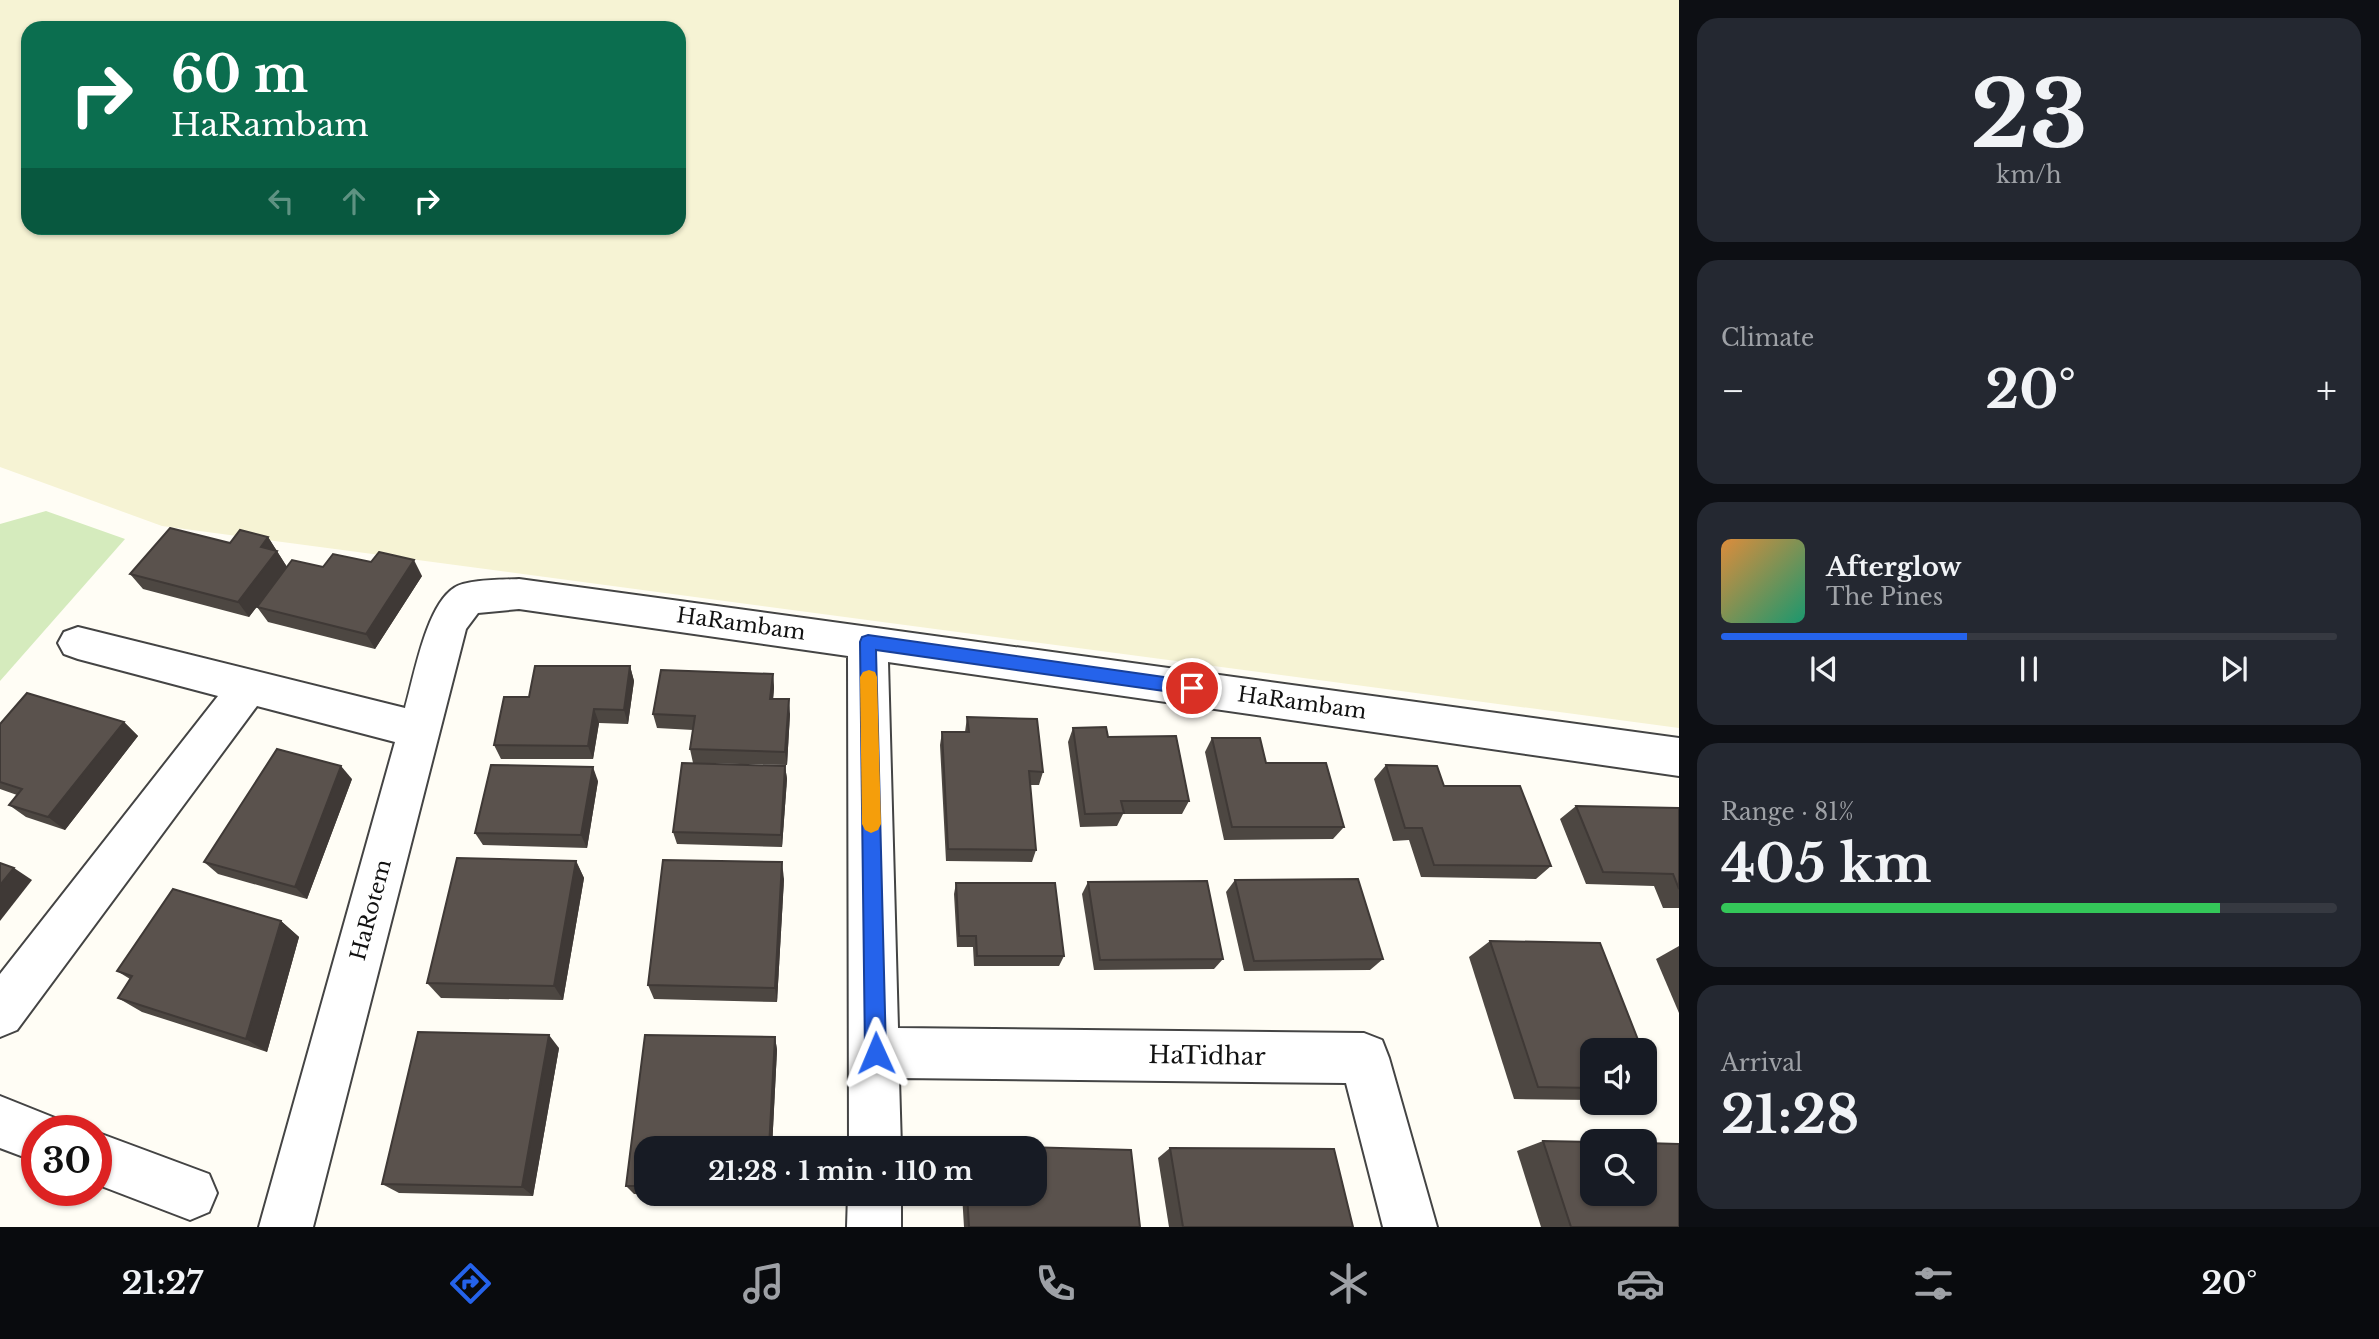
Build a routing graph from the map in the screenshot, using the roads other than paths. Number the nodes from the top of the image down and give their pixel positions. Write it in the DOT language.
graph roads {
  1 [pos="467,599"];
  2 [pos="868,642"];
  3 [pos="78,643"];
  4 [pos="248,686"];
  5 [pos="419,730"];
  6 [pos="1679,757"];
  7 [pos="0,1013"];
  8 [pos="876,1053"];
  9 [pos="0,1122"];
  10 [pos="21,1130"];
  11 [pos="875,1136"];
  12 [pos="112,1164"];
  13 [pos="190,1193"];
  14 [pos="875,1206"];
  15 [pos="286,1227"];
  16 [pos="874,1227"];
  17 [pos="1410,1227"];
  1 -- 2 [label="street, HaRambam"];
  1 -- 5 [label="street, HaRotem"];
  2 -- 6 [label="street, HaRambam"];
  2 -- 8 [label="street"];
  3 -- 4 [label="street"];
  4 -- 5 [label="street"];
  4 -- 7 [label="street"];
  5 -- 15 [label="street, HaRotem"];
  8 -- 11 [label="street"];
  8 -- 17 [label="street, HaTidhar"];
  9 -- 10 [label="street"];
  12 -- 13 [label="street"];
  14 -- 16 [label="street"];
}
